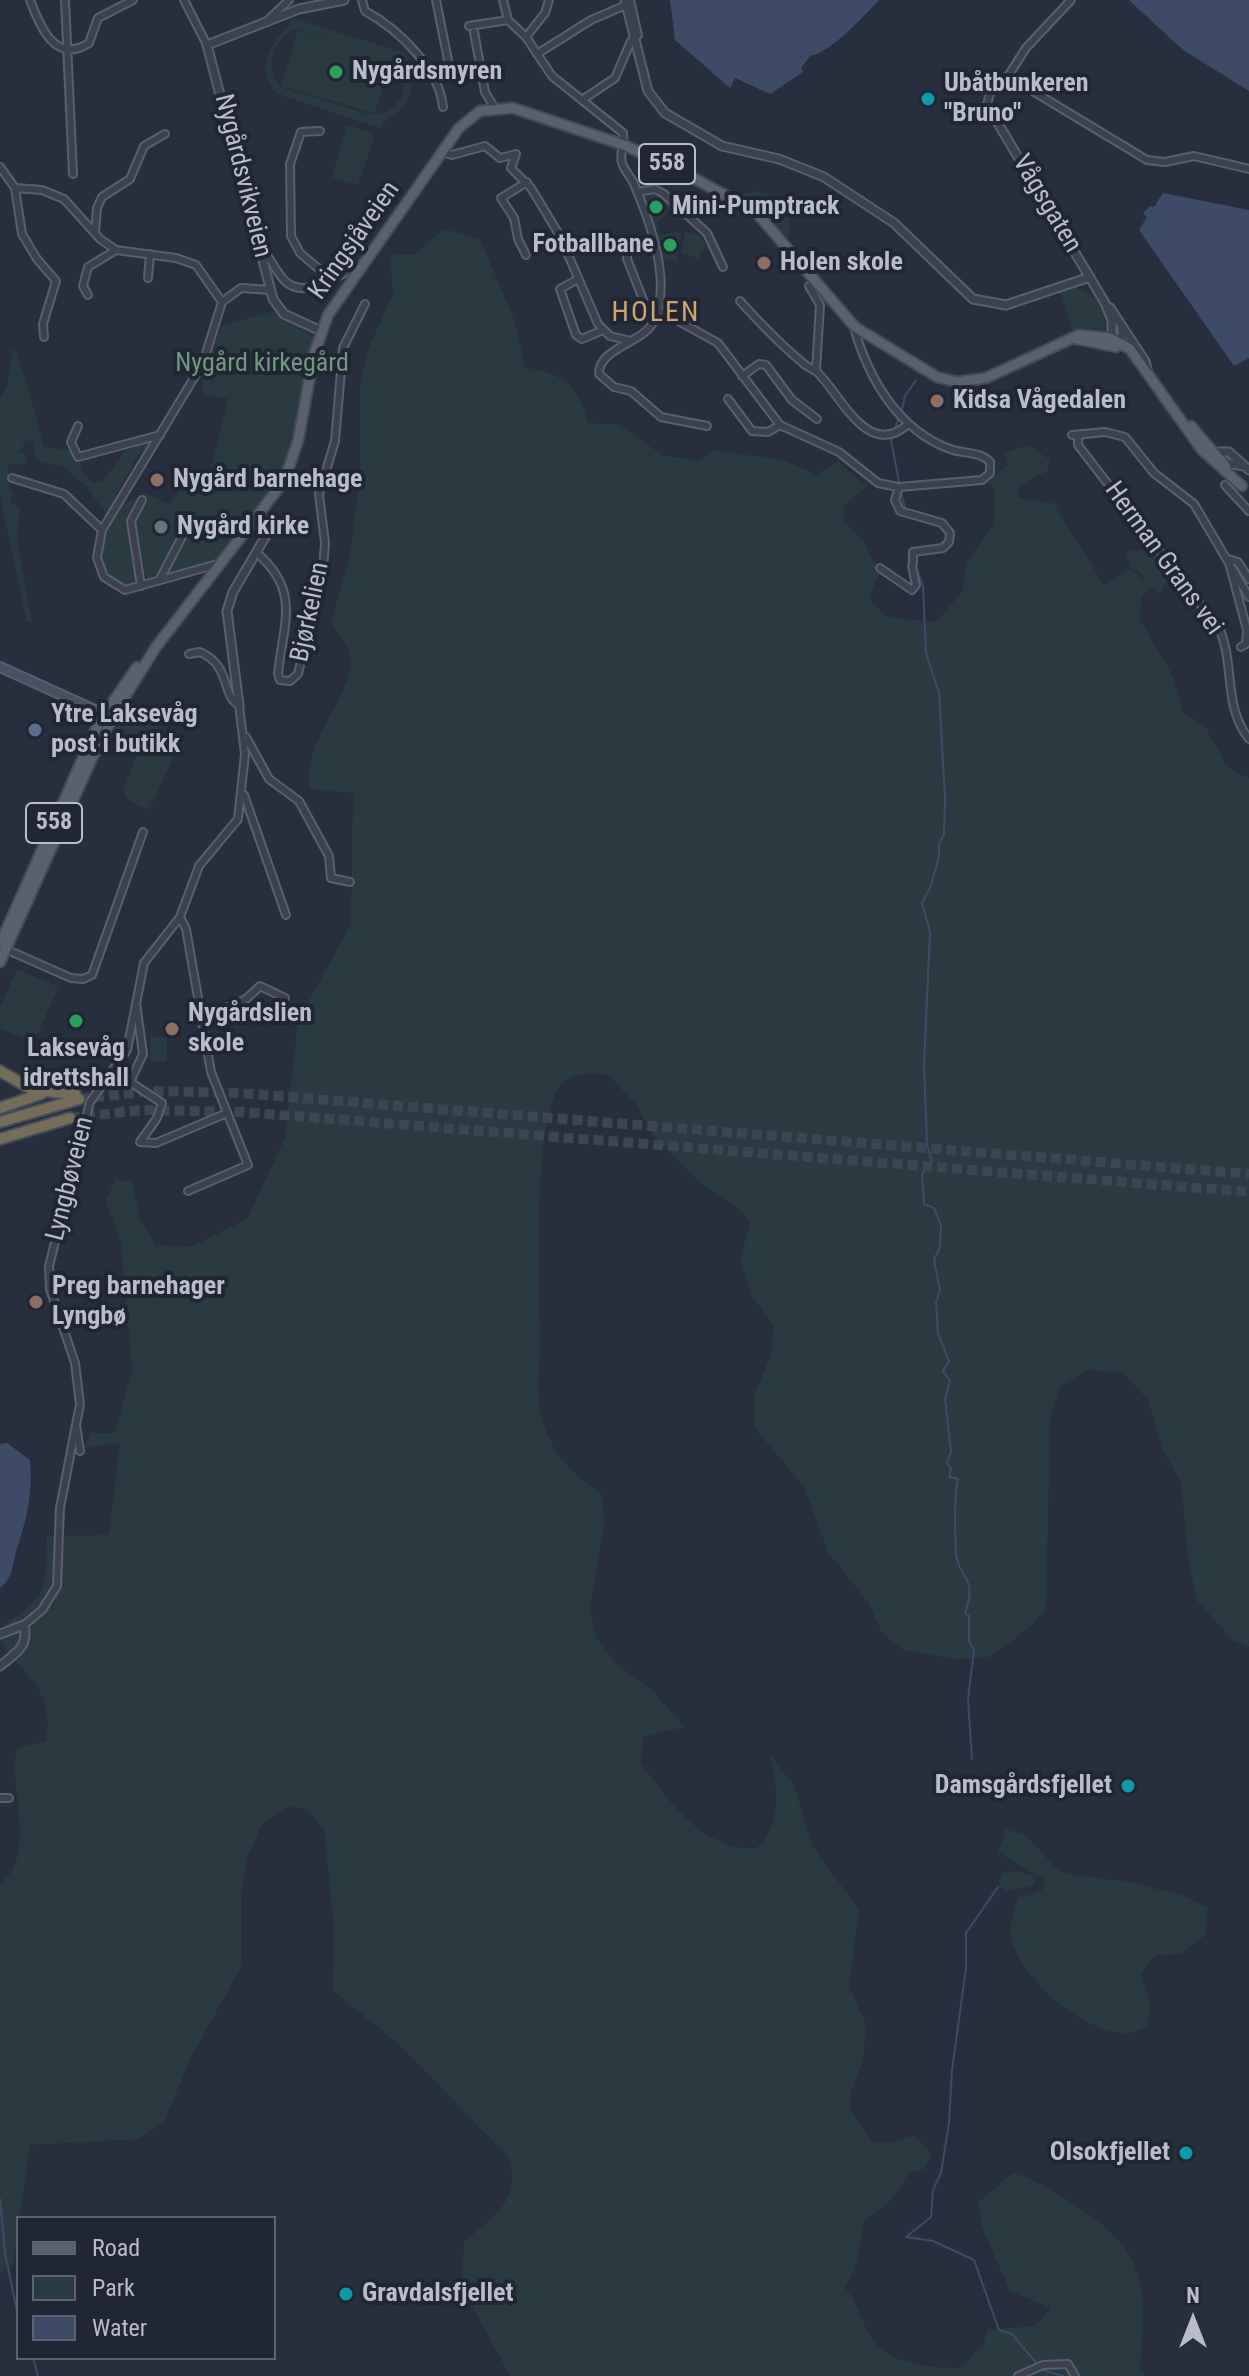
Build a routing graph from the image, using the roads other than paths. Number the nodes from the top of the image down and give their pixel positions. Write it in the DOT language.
graph roads {
  1 [pos="30,0"];
  2 [pos="65,0"];
  3 [pos="133,0"];
  4 [pos="184,0"];
  5 [pos="289,0"];
  6 [pos="344,0"];
  7 [pos="362,0"];
  8 [pos="436,0"];
  9 [pos="503,0"];
  10 [pos="549,0"];
  11 [pos="1071,0"];
  12 [pos="329,1"];
  13 [pos="627,2"];
  14 [pos="508,20"];
  15 [pos="266,22"];
  16 [pos="526,37"];
  17 [pos="634,40"];
  18 [pos="207,45"];
  19 [pos="66,50"];
  20 [pos="537,54"];
  21 [pos="450,70"];
  22 [pos="1003,84"];
  23 [pos="582,100"];
  24 [pos="987,105"];
  25 [pos="443,107"];
  26 [pos="494,107"];
  27 [pos="320,131"];
  28 [pos="165,134"];
  29 [pos="624,145"];
  30 [pos="443,152"];
  31 [pos="0,167"];
  32 [pos="1249,169"];
  33 [pos="73,174"];
  34 [pos="527,182"];
  35 [pos="15,188"];
  36 [pos="637,192"];
  37 [pos="95,233"];
  38 [pos="259,244"];
  39 [pos="627,249"];
  40 [pos="116,250"];
  41 [pos="150,254"];
  42 [pos="526,255"];
  43 [pos="723,267"];
  44 [pos="350,269"];
  45 [pos="1090,277"];
  46 [pos="148,278"];
  47 [pos="578,279"];
  48 [pos="332,280"];
  49 [pos="809,286"];
  50 [pos="270,290"];
  51 [pos="88,295"];
  52 [pos="740,301"];
  53 [pos="222,302"];
  54 [pos="1105,303"];
  55 [pos="365,304"];
  56 [pos="658,310"];
  57 [pos="853,324"];
  58 [pos="1122,326"];
  59 [pos="603,330"];
  60 [pos="321,331"];
  61 [pos="44,337"];
  62 [pos="870,338"];
  63 [pos="617,339"];
  64 [pos="631,341"];
  65 [pos="1114,342"];
  66 [pos="617,350"];
  67 [pos="862,351"];
  68 [pos="816,370"];
  69 [pos="742,376"];
  70 [pos="1150,378"];
  71 [pos="728,399"];
  72 [pos="817,419"];
  73 [pos="908,424"];
  74 [pos="780,425"];
  75 [pos="78,426"];
  76 [pos="707,426"];
  77 [pos="1084,434"];
  78 [pos="160,435"];
  79 [pos="1072,435"];
  80 [pos="1216,459"];
  81 [pos="1247,468"];
  82 [pos="12,478"];
  83 [pos="1225,485"];
  84 [pos="899,487"];
  85 [pos="1246,490"];
  86 [pos="142,500"];
  87 [pos="1249,511"];
  88 [pos="259,515"];
  89 [pos="102,530"];
  90 [pos="184,533"];
  91 [pos="950,539"];
  92 [pos="958,542"];
  93 [pos="258,554"];
  94 [pos="1228,559"];
  95 [pos="221,563"];
  96 [pos="880,568"];
  97 [pos="160,579"];
  98 [pos="1249,579"];
  99 [pos="141,586"];
  100 [pos="1249,597"];
  101 [pos="1241,647"];
  102 [pos="189,654"];
  103 [pos="0,667"];
  104 [pos="66,699"];
  105 [pos="239,705"];
  106 [pos="108,716"];
  107 [pos="99,722"];
  108 [pos="243,734"];
  109 [pos="1249,739"];
  110 [pos="243,791"];
  111 [pos="143,832"];
  112 [pos="350,882"];
  113 [pos="286,915"];
  114 [pos="180,917"];
  115 [pos="2,946"];
  116 [pos="0,962"];
  117 [pos="285,998"];
  118 [pos="136,1000"];
  119 [pos="203,1018"];
  120 [pos="0,1071"];
  121 [pos="43,1093"];
  122 [pos="0,1108"];
  123 [pos="227,1113"];
  124 [pos="70,1118"];
  125 [pos="0,1122"];
  126 [pos="0,1139"];
  127 [pos="188,1191"];
  128 [pos="76,1425"];
  129 [pos="80,1451"];
  130 [pos="24,1625"];
  131 [pos="0,1634"];
  132 [pos="0,1666"];
  133 [pos="0,1798"];
  134 [pos="9,1798"];
  135 [pos="1018,2376"];
  136 [pos="1075,2376"];
  1 -- 19 [label="street"];
  2 -- 19 [label="street"];
  3 -- 19 [label="street"];
  4 -- 18 [label="street, Nygårdsvikveien"];
  5 -- 15 [label="street"];
  6 -- 12 [label="street"];
  7 -- 25 [label="street"];
  8 -- 21 [label="street"];
  9 -- 14 [label="street"];
  10 -- 16 [label="street"];
  11 -- 22 [label="street"];
  12 -- 15 [label="street"];
  13 -- 17 [label="street"];
  13 -- 20 [label="street"];
  14 -- 16 [label="street"];
  14 -- 26 [label="street"];
  15 -- 18 [label="street"];
  16 -- 20 [label="street"];
  17 -- 23 [label="street"];
  17 -- 45 [label="street"];
  18 -- 38 [label="street, Nygårdsvikveien"];
  19 -- 33 [label="street"];
  20 -- 23 [label="street"];
  22 -- 24 [label="street"];
  22 -- 32 [label="street"];
  23 -- 29 [label="street"];
  24 -- 45 [label="street, Vågsgaten"];
  26 -- 29 [label="main road, 558"];
  26 -- 30 [label="main road, Kringsjåveien / 558"];
  27 -- 48 [label="street"];
  28 -- 37 [label="street"];
  29 -- 36 [label="street"];
  29 -- 57 [label="main road, 558"];
  30 -- 34 [label="street"];
  30 -- 60 [label="main road, Kringsjåveien / 558"];
  31 -- 35 [label="street"];
  34 -- 42 [label="street"];
  34 -- 47 [label="street"];
  35 -- 37 [label="street"];
  35 -- 61 [label="street"];
  36 -- 43 [label="street"];
  36 -- 56 [label="street"];
  37 -- 40 [label="street"];
  38 -- 48 [label="street"];
  38 -- 50 [label="street, Nygårdsvikveien"];
  39 -- 56 [label="street"];
  40 -- 41 [label="street"];
  40 -- 51 [label="street"];
  41 -- 46 [label="street"];
  41 -- 53 [label="street"];
  44 -- 48 [label="street"];
  45 -- 54 [label="street, Vågsgaten"];
  47 -- 59 [label="street"];
  47 -- 59 [label="street"];
  49 -- 68 [label="street"];
  50 -- 53 [label="street"];
  50 -- 60 [label="street, Nygårdsvikveien"];
  52 -- 68 [label="street"];
  53 -- 78 [label="street"];
  54 -- 58 [label="street, Vågsgaten"];
  54 -- 65 [label="street, Vågsgaten"];
  55 -- 93 [label="street, Bjørkelien"];
  56 -- 64 [label="street"];
  56 -- 69 [label="street"];
  57 -- 62 [label="main road, 558"];
  57 -- 67 [label="street"];
  58 -- 65 [label="street"];
  58 -- 70 [label="street, Vågsgaten"];
  59 -- 63 [label="street"];
  60 -- 88 [label="main road, Kringsjåveien / 558"];
  62 -- 65 [label="main road, 558"];
  62 -- 67 [label="street"];
  63 -- 64 [label="street"];
  63 -- 66 [label="street"];
  64 -- 66 [label="street"];
  65 -- 70 [label="main road"];
  66 -- 76 [label="street"];
  67 -- 73 [label="street"];
  68 -- 73 [label="street"];
  69 -- 72 [label="street"];
  69 -- 74 [label="street"];
  70 -- 80 [label="main road"];
  71 -- 74 [label="street"];
  73 -- 84 [label="street"];
  74 -- 84 [label="street"];
  75 -- 78 [label="street"];
  77 -- 79 [label="street"];
  77 -- 94 [label="street"];
  77 -- 109 [label="street, Herman Grans vei"];
  78 -- 89 [label="street"];
  80 -- 81 [label="street"];
  80 -- 85 [label="main road"];
  82 -- 89 [label="street"];
  83 -- 87 [label="street"];
  84 -- 91 [label="street"];
  86 -- 99 [label="street"];
  88 -- 93 [label="street, Lyngbøveien"];
  88 -- 95 [label="main road, 558"];
  89 -- 99 [label="street"];
  90 -- 97 [label="street"];
  91 -- 92 [label="street"];
  91 -- 96 [label="street"];
  93 -- 105 [label="street, Lyngbøveien"];
  94 -- 98 [label="street"];
  94 -- 100 [label="street"];
  94 -- 101 [label="street"];
  95 -- 97 [label="street"];
  95 -- 106 [label="main road, 558"];
  97 -- 99 [label="street"];
  102 -- 105 [label="street, Lyngbøveien"];
  103 -- 104 [label="main road"];
  104 -- 106 [label="main road"];
  104 -- 107 [label="main road"];
  105 -- 108 [label="street, Lyngbøveien"];
  106 -- 107 [label="main road, 558"];
  106 -- 115 [label="main road, 558"];
  107 -- 115 [label="main road, 558"];
  108 -- 110 [label="street, Lyngbøveien"];
  108 -- 112 [label="street, Lyngbøveien"];
  110 -- 113 [label="street"];
  110 -- 114 [label="street, Lyngbøveien"];
  111 -- 115 [label="street"];
  114 -- 118 [label="street, Lyngbøveien"];
  114 -- 119 [label="street"];
  115 -- 116 [label="main road, 558"];
  117 -- 119 [label="street"];
  118 -- 123 [label="street"];
  118 -- 128 [label="street, Lyngbøveien"];
  119 -- 123 [label="street"];
  120 -- 121 [label="highway"];
  121 -- 122 [label="highway"];
  121 -- 125 [label="highway"];
  123 -- 127 [label="street"];
  124 -- 126 [label="highway"];
  128 -- 129 [label="street, Lyngbøveien"];
  128 -- 130 [label="street, Lyngbøveien"];
  130 -- 131 [label="street, Lyngbøveien"];
  130 -- 132 [label="street"];
  133 -- 134 [label="street"];
  135 -- 136 [label="street"];
}
